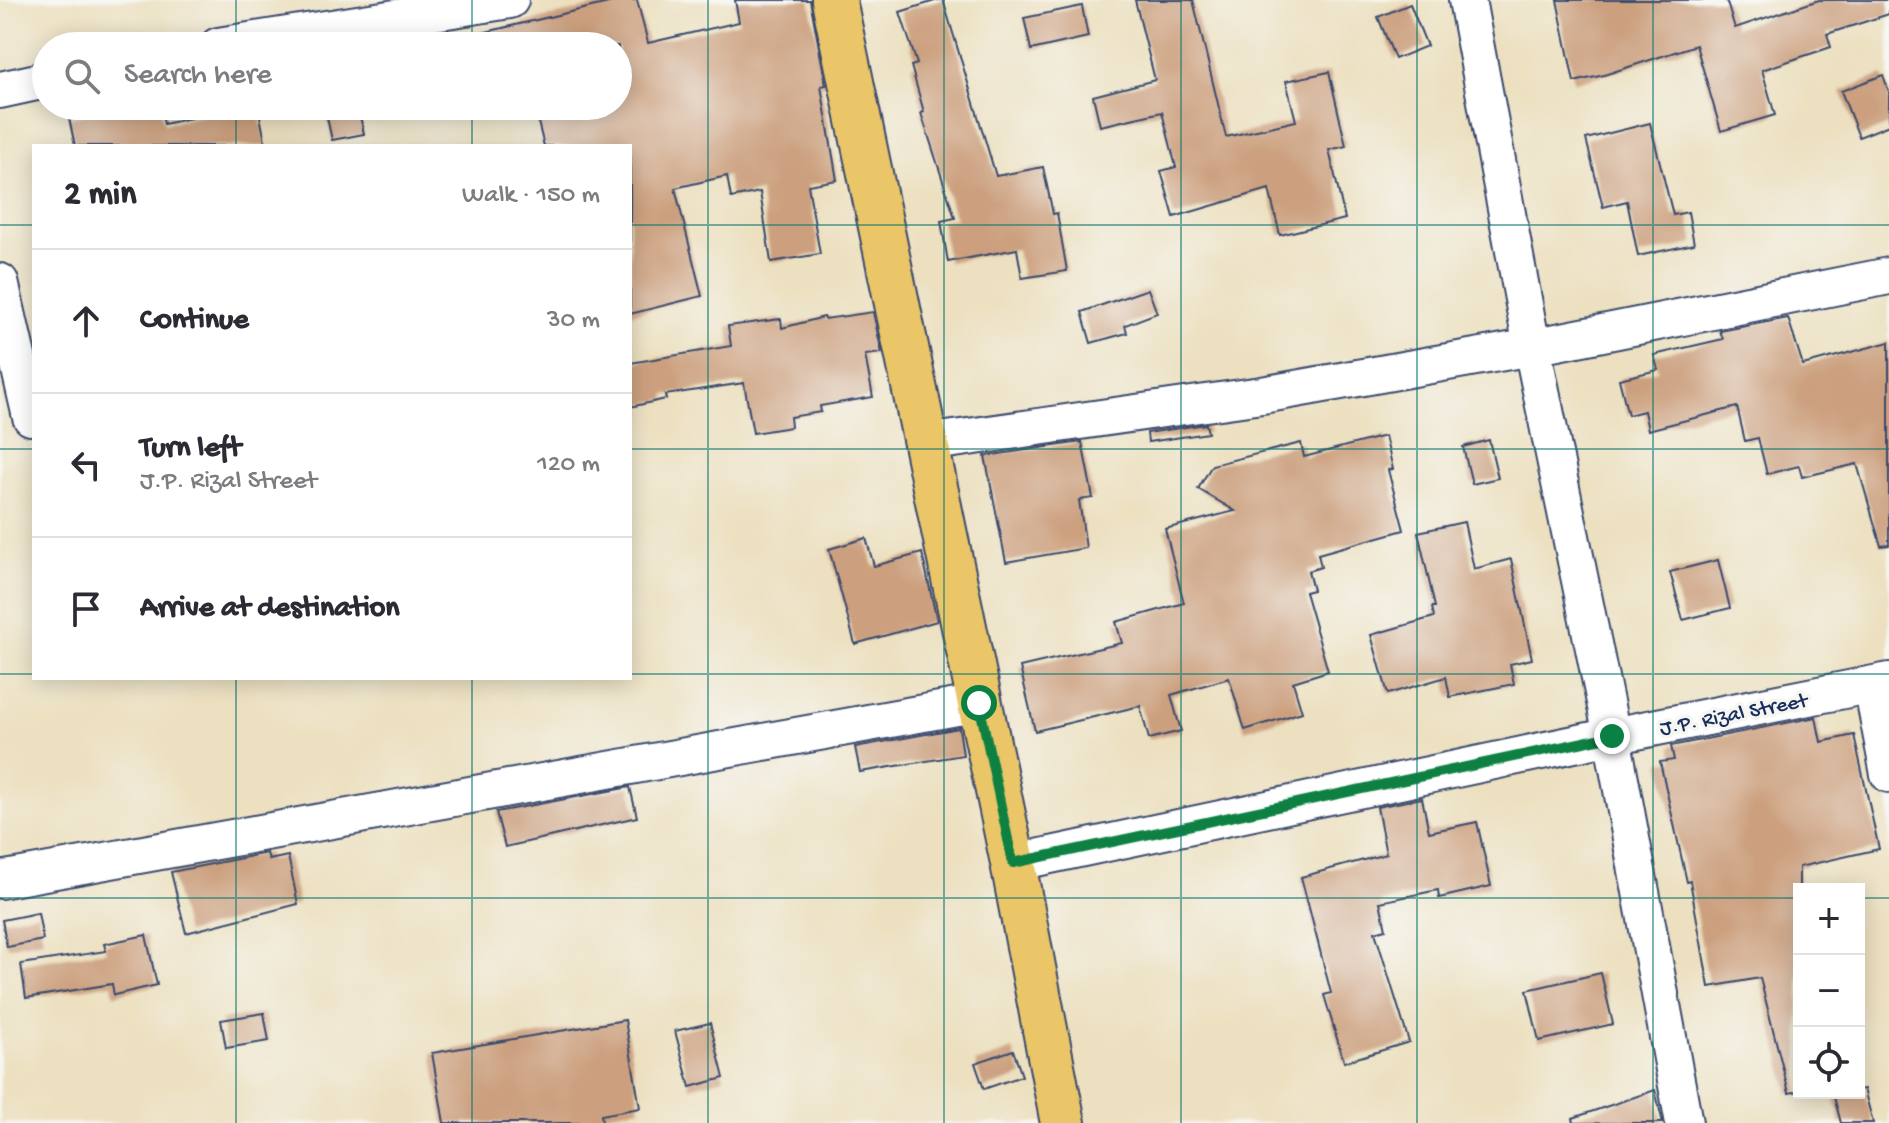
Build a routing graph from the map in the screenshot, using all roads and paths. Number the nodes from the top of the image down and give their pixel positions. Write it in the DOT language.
graph roads {
  1 [pos="510,0"];
  2 [pos="834,0"];
  3 [pos="1467,0"];
  4 [pos="307,32"];
  5 [pos="32,83"];
  6 [pos="0,90"];
  7 [pos="1889,276"];
  8 [pos="0,282"];
  9 [pos="1532,347"];
  10 [pos="31,417"];
  11 [pos="926,443"];
  12 [pos="1880,683"];
  13 [pos="979,703"];
  14 [pos="1612,736"];
  15 [pos="1889,774"];
  16 [pos="1013,863"];
  17 [pos="0,880"];
  18 [pos="1063,1123"];
  19 [pos="1684,1123"];
  1 -- 4 [label="street"];
  2 -- 11 [label="main road"];
  3 -- 9 [label="street"];
  5 -- 6 [label="street"];
  7 -- 9 [label="street"];
  8 -- 10 [label="street"];
  9 -- 11 [label="street"];
  9 -- 14 [label="street"];
  11 -- 13 [label="main road"];
  12 -- 14 [label="street, J.P. Rizal Street"];
  12 -- 15 [label="street"];
  13 -- 16 [label="main road"];
  13 -- 17 [label="street"];
  14 -- 16 [label="street, J.P. Rizal Street"];
  14 -- 19 [label="street"];
  16 -- 18 [label="main road"];
}
